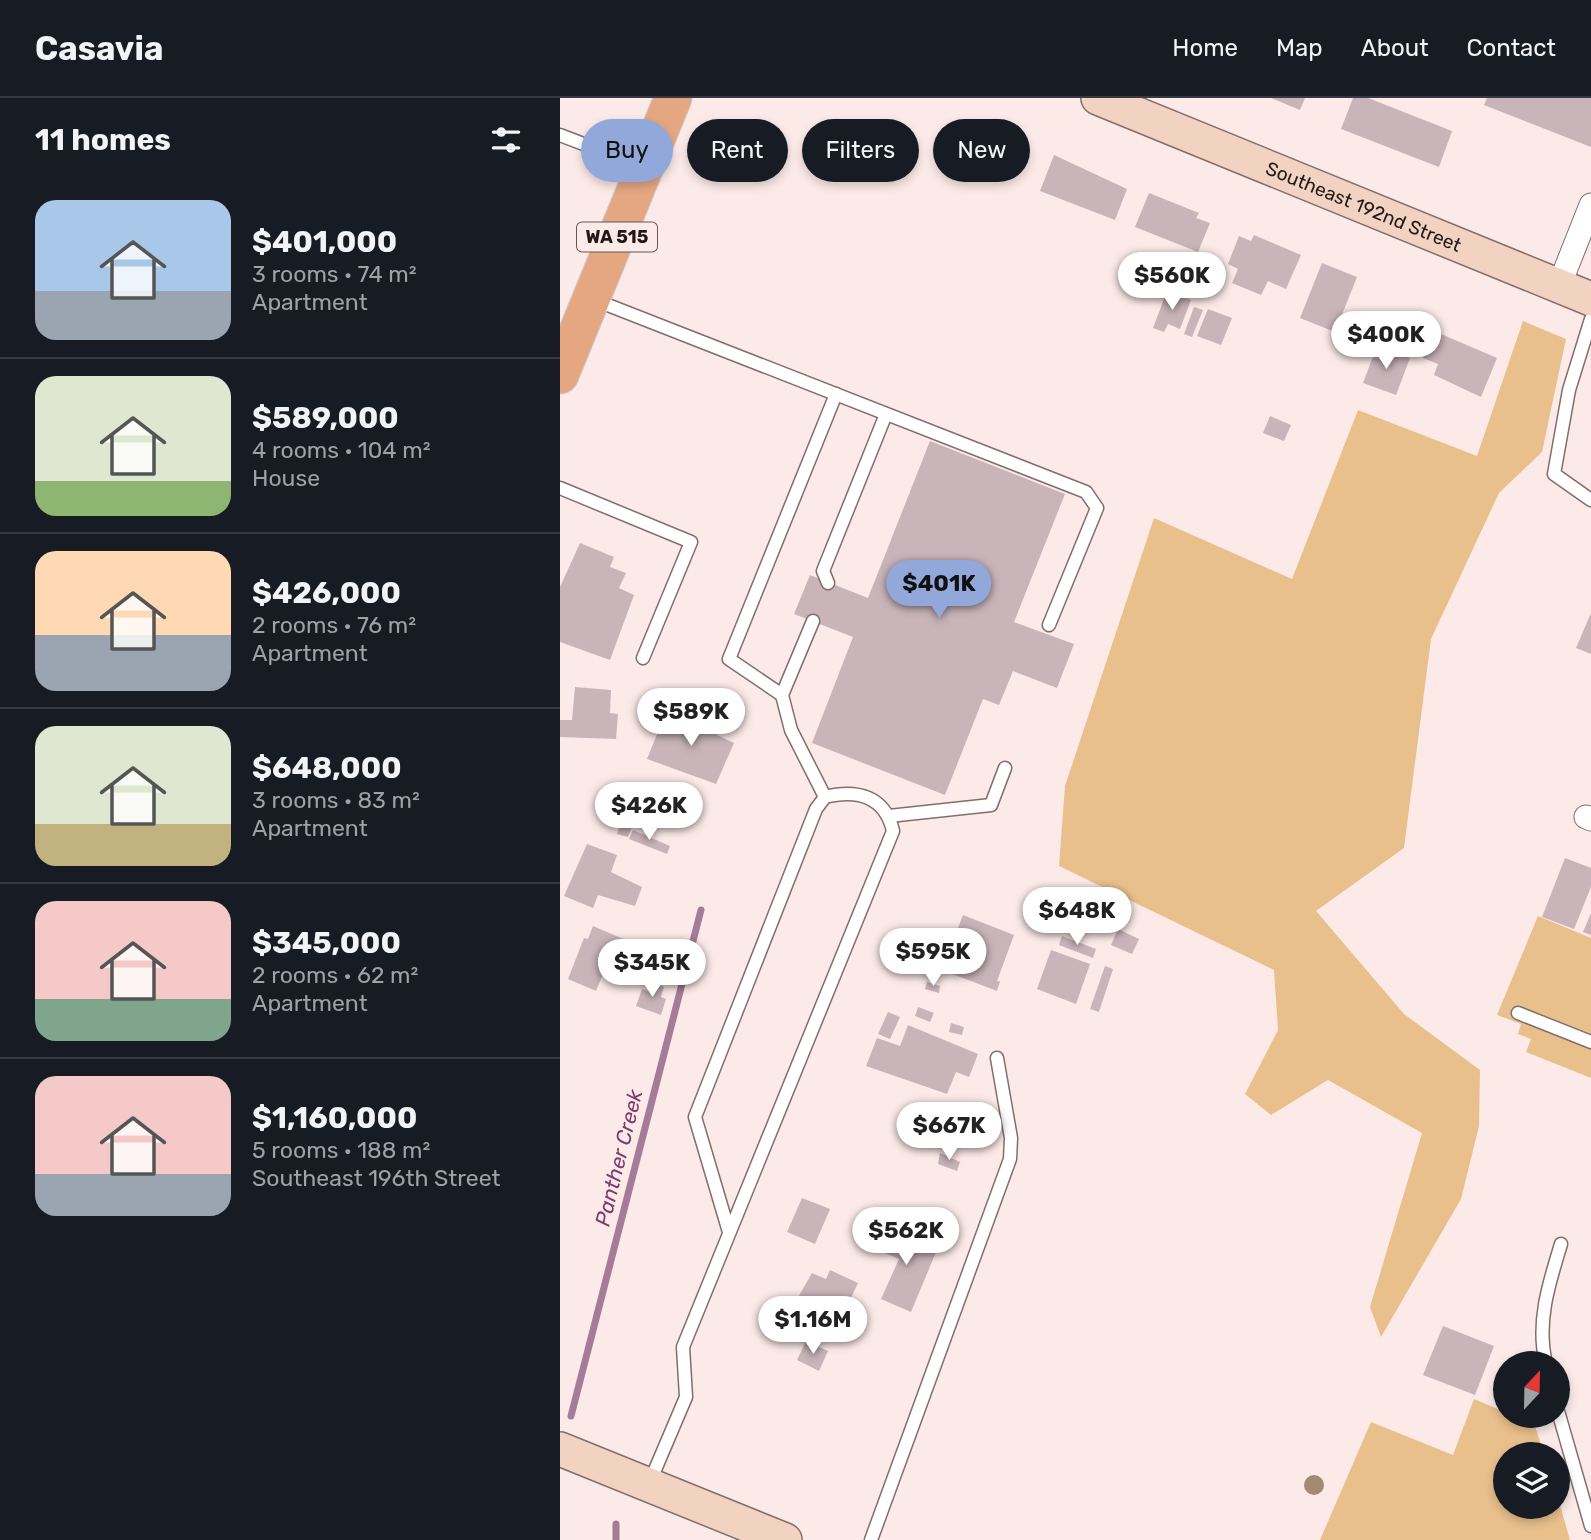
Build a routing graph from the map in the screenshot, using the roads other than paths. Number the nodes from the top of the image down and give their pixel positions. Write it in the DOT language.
graph roads {
  1 [pos="673,98"];
  2 [pos="1116,101"];
  3 [pos="664,119"];
  4 [pos="560,135"];
  5 [pos="581,143"];
  6 [pos="639,182"];
  7 [pos="1591,205"];
  8 [pos="1559,286"];
  9 [pos="592,298"];
  10 [pos="1591,299"];
  11 [pos="1591,319"];
  12 [pos="560,375"];
  13 [pos="836,394"];
  14 [pos="886,414"];
  15 [pos="560,488"];
  16 [pos="1591,500"];
  17 [pos="828,583"];
  18 [pos="813,621"];
  19 [pos="1049,625"];
  20 [pos="643,657"];
  21 [pos="782,695"];
  22 [pos="1005,768"];
  23 [pos="825,797"];
  24 [pos="889,816"];
  25 [pos="1518,1013"];
  26 [pos="1591,1042"];
  27 [pos="997,1058"];
  28 [pos="729,1232"];
  29 [pos="1561,1244"];
  30 [pos="1545,1351"];
  31 [pos="1563,1428"];
  32 [pos="560,1449"];
  33 [pos="649,1485"];
  34 [pos="1591,1526"];
  35 [pos="785,1540"];
  36 [pos="871,1540"];
  1 -- 3 [label="main road, WA 515"];
  2 -- 8 [label="street, Southeast 192nd Street"];
  4 -- 5 [label="lane"];
  6 -- 9 [label="main road, WA 515"];
  7 -- 8 [label="street"];
  8 -- 10 [label="street, Southeast 192nd Street"];
  9 -- 12 [label="main road, WA 515"];
  9 -- 13 [label="lane"];
  11 -- 16 [label="lane"];
  13 -- 14 [label="lane"];
  13 -- 21 [label="lane"];
  14 -- 17 [label="lane"];
  14 -- 19 [label="lane"];
  15 -- 20 [label="lane"];
  18 -- 21 [label="lane"];
  21 -- 23 [label="lane"];
  22 -- 24 [label="lane"];
  23 -- 24 [label="lane"];
  23 -- 28 [label="lane"];
  24 -- 28 [label="lane"];
  25 -- 26 [label="lane"];
  27 -- 36 [label="lane"];
  28 -- 33 [label="lane"];
  29 -- 30 [label="lane"];
  31 -- 34 [label="lane"];
  32 -- 33 [label="street"];
  33 -- 35 [label="street"];
}
